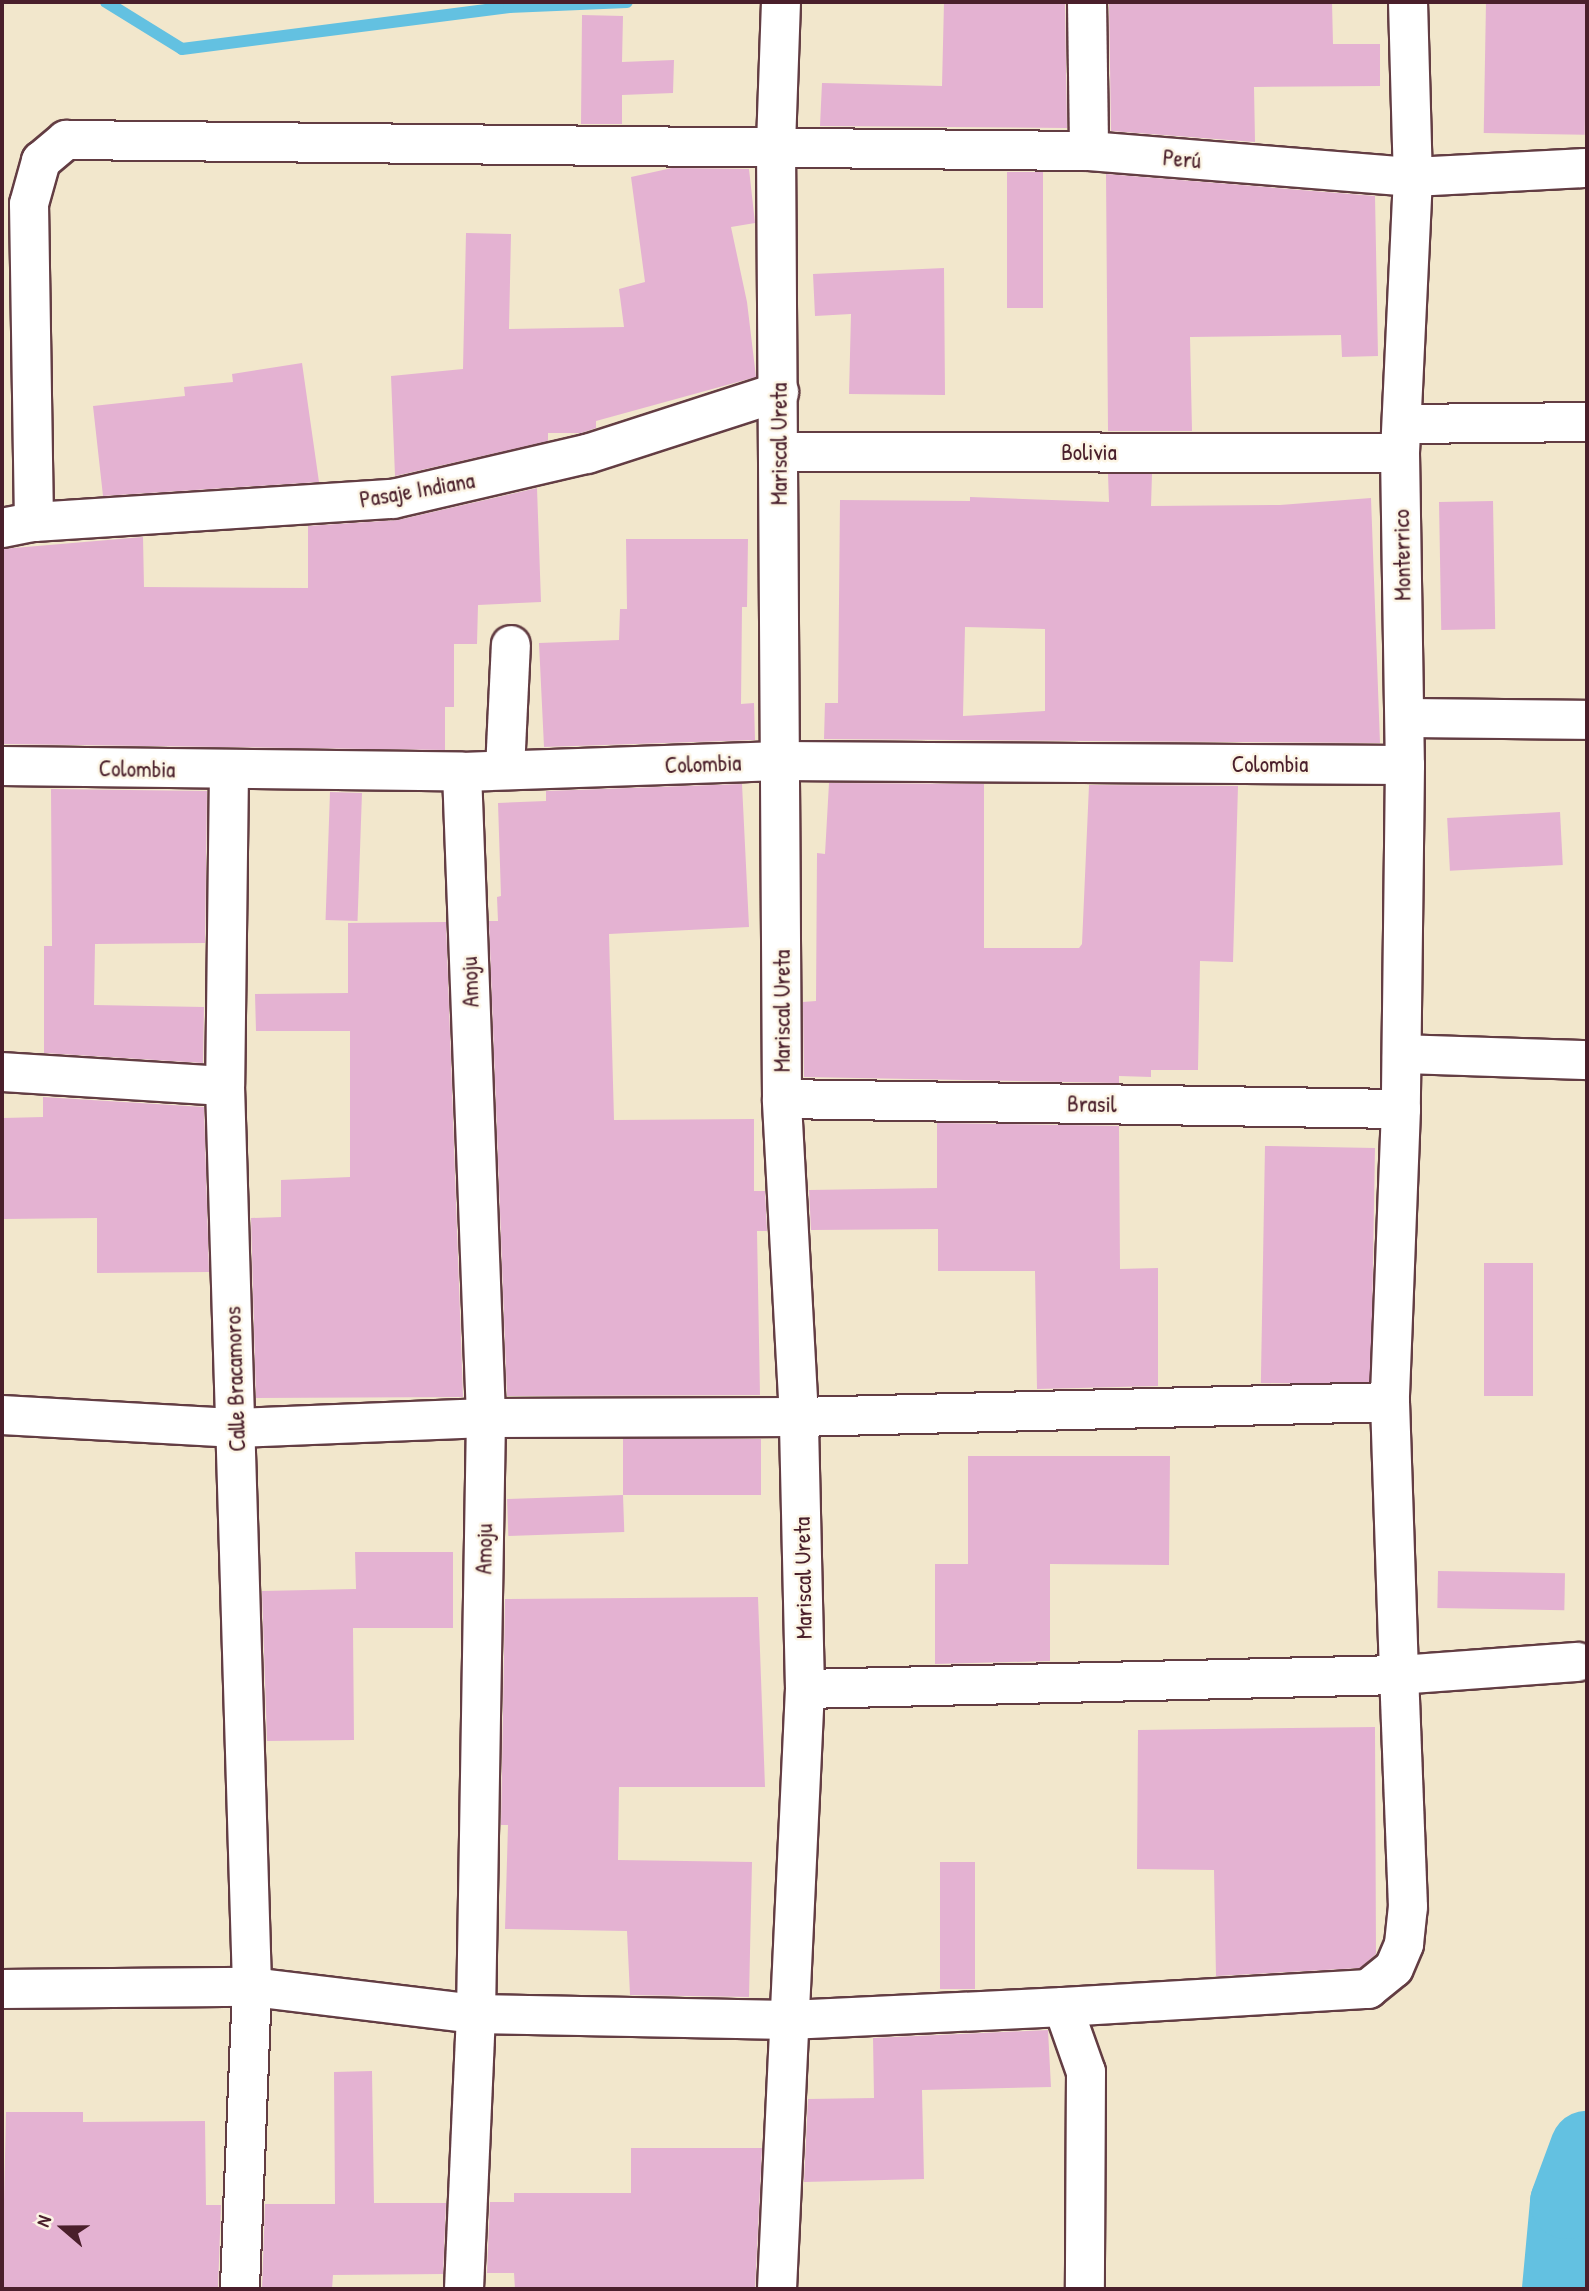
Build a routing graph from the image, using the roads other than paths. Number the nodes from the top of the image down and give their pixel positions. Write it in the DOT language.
graph roads {
  1 [pos="781,2"];
  2 [pos="1087,2"];
  3 [pos="1408,2"];
  4 [pos="776,145"];
  5 [pos="1089,151"];
  6 [pos="1587,168"];
  7 [pos="1413,177"];
  8 [pos="779,392"];
  9 [pos="1587,422"];
  10 [pos="1401,438"];
  11 [pos="778,452"];
  12 [pos="18,525"];
  13 [pos="511,645"];
  14 [pos="1405,718"];
  15 [pos="1587,720"];
  16 [pos="780,761"];
  17 [pos="1405,765"];
  18 [pos="2,766"];
  19 [pos="229,770"];
  20 [pos="505,770"];
  21 [pos="462,772"];
  22 [pos="1402,1054"];
  23 [pos="1587,1059"];
  24 [pos="2,1072"];
  25 [pos="225,1086"];
  26 [pos="782,1098"];
  27 [pos="1401,1109"];
  28 [pos="1390,1402"];
  29 [pos="2,1415"];
  30 [pos="799,1417"];
  31 [pos="486,1418"];
  32 [pos="237,1428"];
  33 [pos="1577,1662"];
  34 [pos="1399,1675"];
  35 [pos="805,1689"];
  36 [pos="252,1987"];
  37 [pos="2,1989"];
  38 [pos="1063,2007"];
  39 [pos="476,2014"];
  40 [pos="789,2020"];
  41 [pos="240,2289"];
  42 [pos="464,2289"];
  43 [pos="777,2289"];
  44 [pos="1085,2289"];
  1 -- 4 [label="street, Mariscal Ureta"];
  2 -- 5 [label="street"];
  3 -- 7 [label="street, Monterrico"];
  4 -- 5 [label="street, Perú"];
  4 -- 8 [label="street, Mariscal Ureta"];
  4 -- 12 [label="street, Perú"];
  5 -- 7 [label="street, Perú"];
  6 -- 7 [label="street, Perú"];
  7 -- 10 [label="street, Monterrico"];
  8 -- 11 [label="street, Mariscal Ureta"];
  8 -- 12 [label="street, Pasaje Indiana"];
  9 -- 10 [label="street, Bolivia"];
  10 -- 11 [label="street, Bolivia"];
  10 -- 14 [label="street, Monterrico"];
  11 -- 16 [label="street, Mariscal Ureta"];
  13 -- 20 [label="street"];
  14 -- 15 [label="street"];
  14 -- 17 [label="street, Monterrico"];
  16 -- 17 [label="street, Colombia"];
  16 -- 20 [label="street, Colombia"];
  16 -- 26 [label="street, Mariscal Ureta"];
  17 -- 22 [label="street, Monterrico"];
  18 -- 19 [label="street, Colombia"];
  19 -- 21 [label="street, Colombia"];
  19 -- 25 [label="street, Calle Bracamoros"];
  20 -- 21 [label="street, Colombia"];
  21 -- 31 [label="street, Amoju"];
  22 -- 23 [label="street"];
  22 -- 27 [label="street, Monterrico"];
  24 -- 25 [label="street"];
  25 -- 32 [label="street, Calle Bracamoros"];
  26 -- 27 [label="street, Brasil"];
  26 -- 30 [label="street, Mariscal Ureta"];
  27 -- 28 [label="street, Monterrico"];
  28 -- 30 [label="street"];
  28 -- 34 [label="street, Monterrico"];
  29 -- 32 [label="street"];
  30 -- 31 [label="street"];
  30 -- 35 [label="street, Mariscal Ureta"];
  31 -- 32 [label="street"];
  31 -- 39 [label="street, Amoju"];
  32 -- 36 [label="street, Calle Bracamoros"];
  33 -- 34 [label="street"];
  34 -- 35 [label="street"];
  34 -- 38 [label="street, Monterrico"];
  35 -- 40 [label="street, Mariscal Ureta"];
  36 -- 37 [label="street"];
  36 -- 39 [label="street"];
  36 -- 41 [label="street, Calle Bracamoros"];
  38 -- 40 [label="street, Monterrico"];
  38 -- 44 [label="street"];
  39 -- 40 [label="street"];
  39 -- 42 [label="street, Amoju"];
  40 -- 43 [label="street, Mariscal Ureta"];
}
